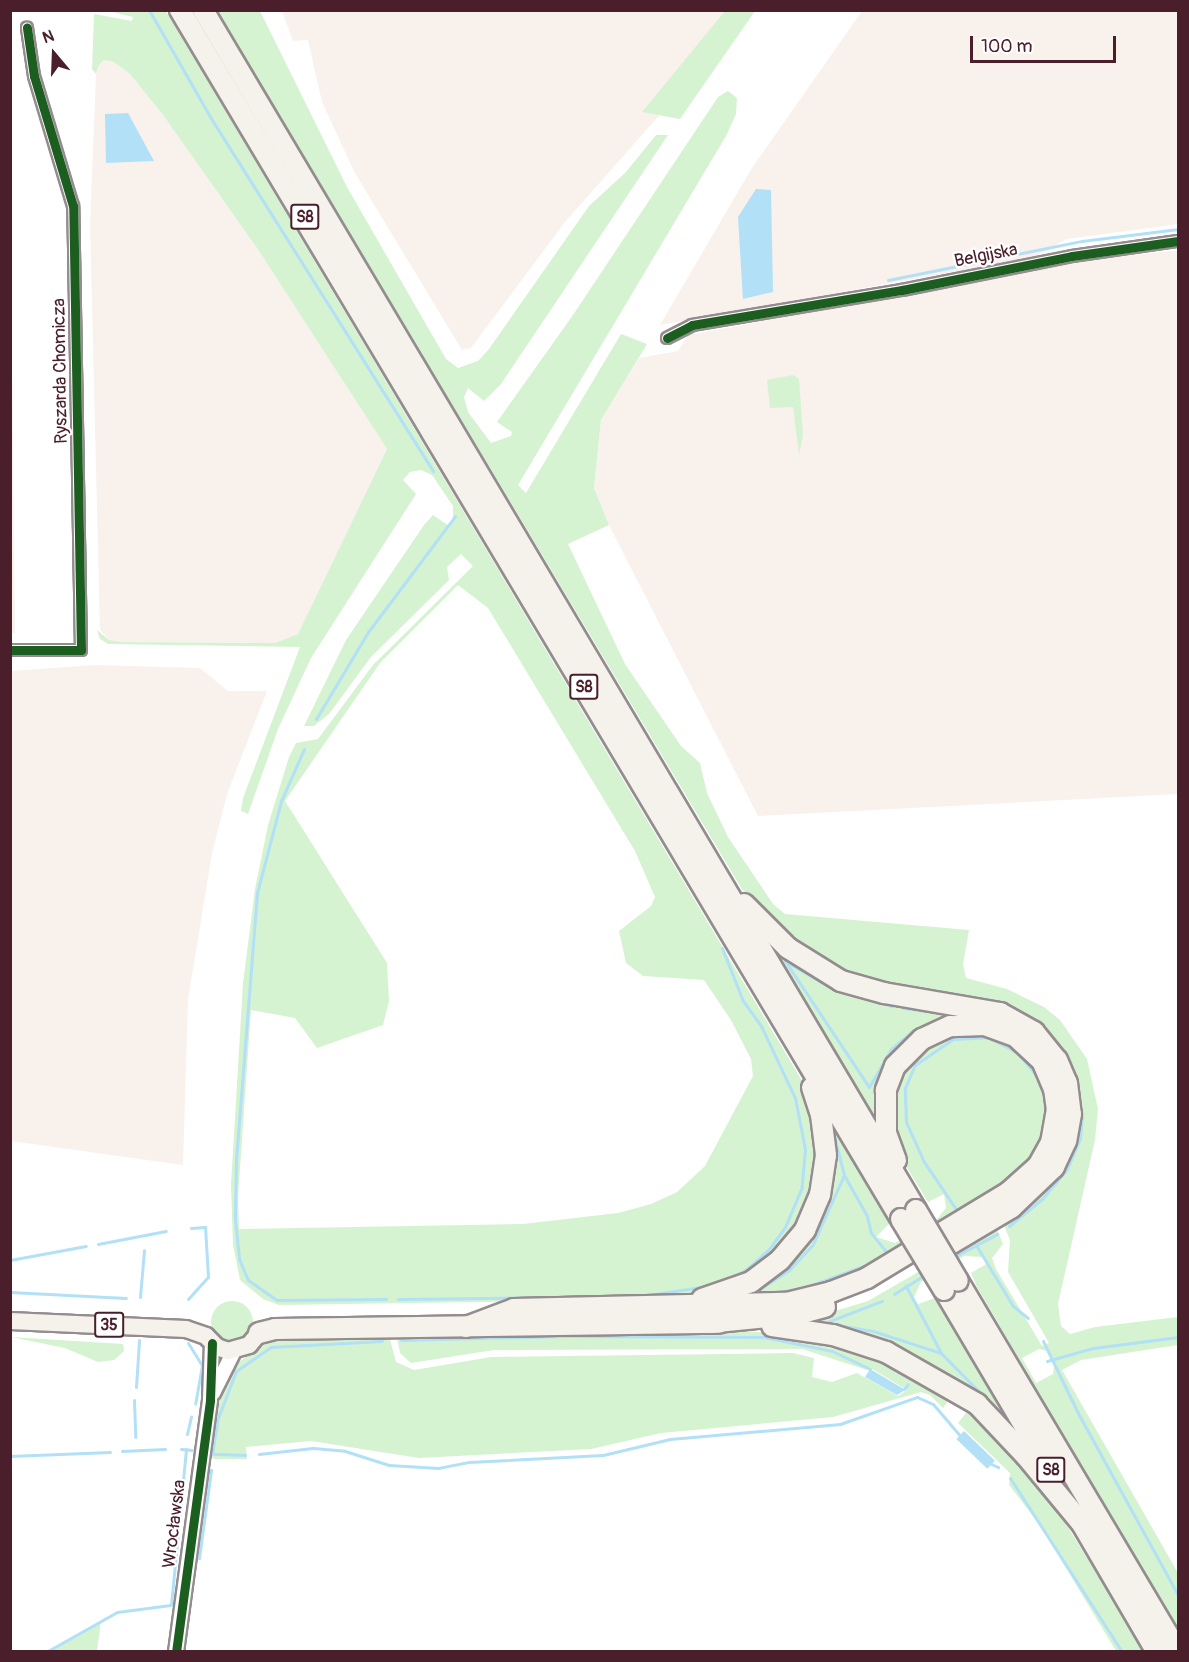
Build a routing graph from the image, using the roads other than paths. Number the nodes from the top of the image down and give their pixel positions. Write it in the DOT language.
graph roads {
  1 [pos="180,10"];
  2 [pos="203,10"];
  3 [pos="27,28"];
  4 [pos="1179,241"];
  5 [pos="667,339"];
  6 [pos="10,650"];
  7 [pos="710,862"];
  8 [pos="739,950"];
  9 [pos="908,1214"];
  10 [pos="951,1286"];
  11 [pos="648,1306"];
  12 [pos="10,1321"];
  13 [pos="706,1323"];
  14 [pos="466,1327"];
  15 [pos="258,1333"];
  16 [pos="212,1343"];
  17 [pos="234,1351"];
  18 [pos="210,1400"];
  19 [pos="1084,1526"];
  20 [pos="176,1652"];
  21 [pos="1157,1652"];
  22 [pos="1178,1652"];
  1 -- 8 [label="highway, S8"];
  2 -- 7 [label="highway, S8"];
  3 -- 6 [label="street, Ryszarda Chomicza"];
  4 -- 5 [label="street, Belgijska"];
  7 -- 9 [label="highway, S8"];
  7 -- 13 [label="highway"];
  8 -- 9 [label="highway, S8"];
  8 -- 11 [label="highway"];
  9 -- 10 [label="highway, S8, bridge"];
  9 -- 11 [label="highway"];
  10 -- 19 [label="highway, S8"];
  10 -- 22 [label="highway, S8"];
  11 -- 14 [label="highway"];
  12 -- 16 [label="main road, 35"];
  13 -- 14 [label="highway"];
  13 -- 19 [label="highway"];
  14 -- 15 [label="highway"];
  15 -- 17 [label="main road"];
  16 -- 17 [label="main road, 35"];
  16 -- 18 [label="street"];
  17 -- 18 [label="street"];
  18 -- 20 [label="street, Wrocławska"];
  19 -- 21 [label="highway, S8"];
}
